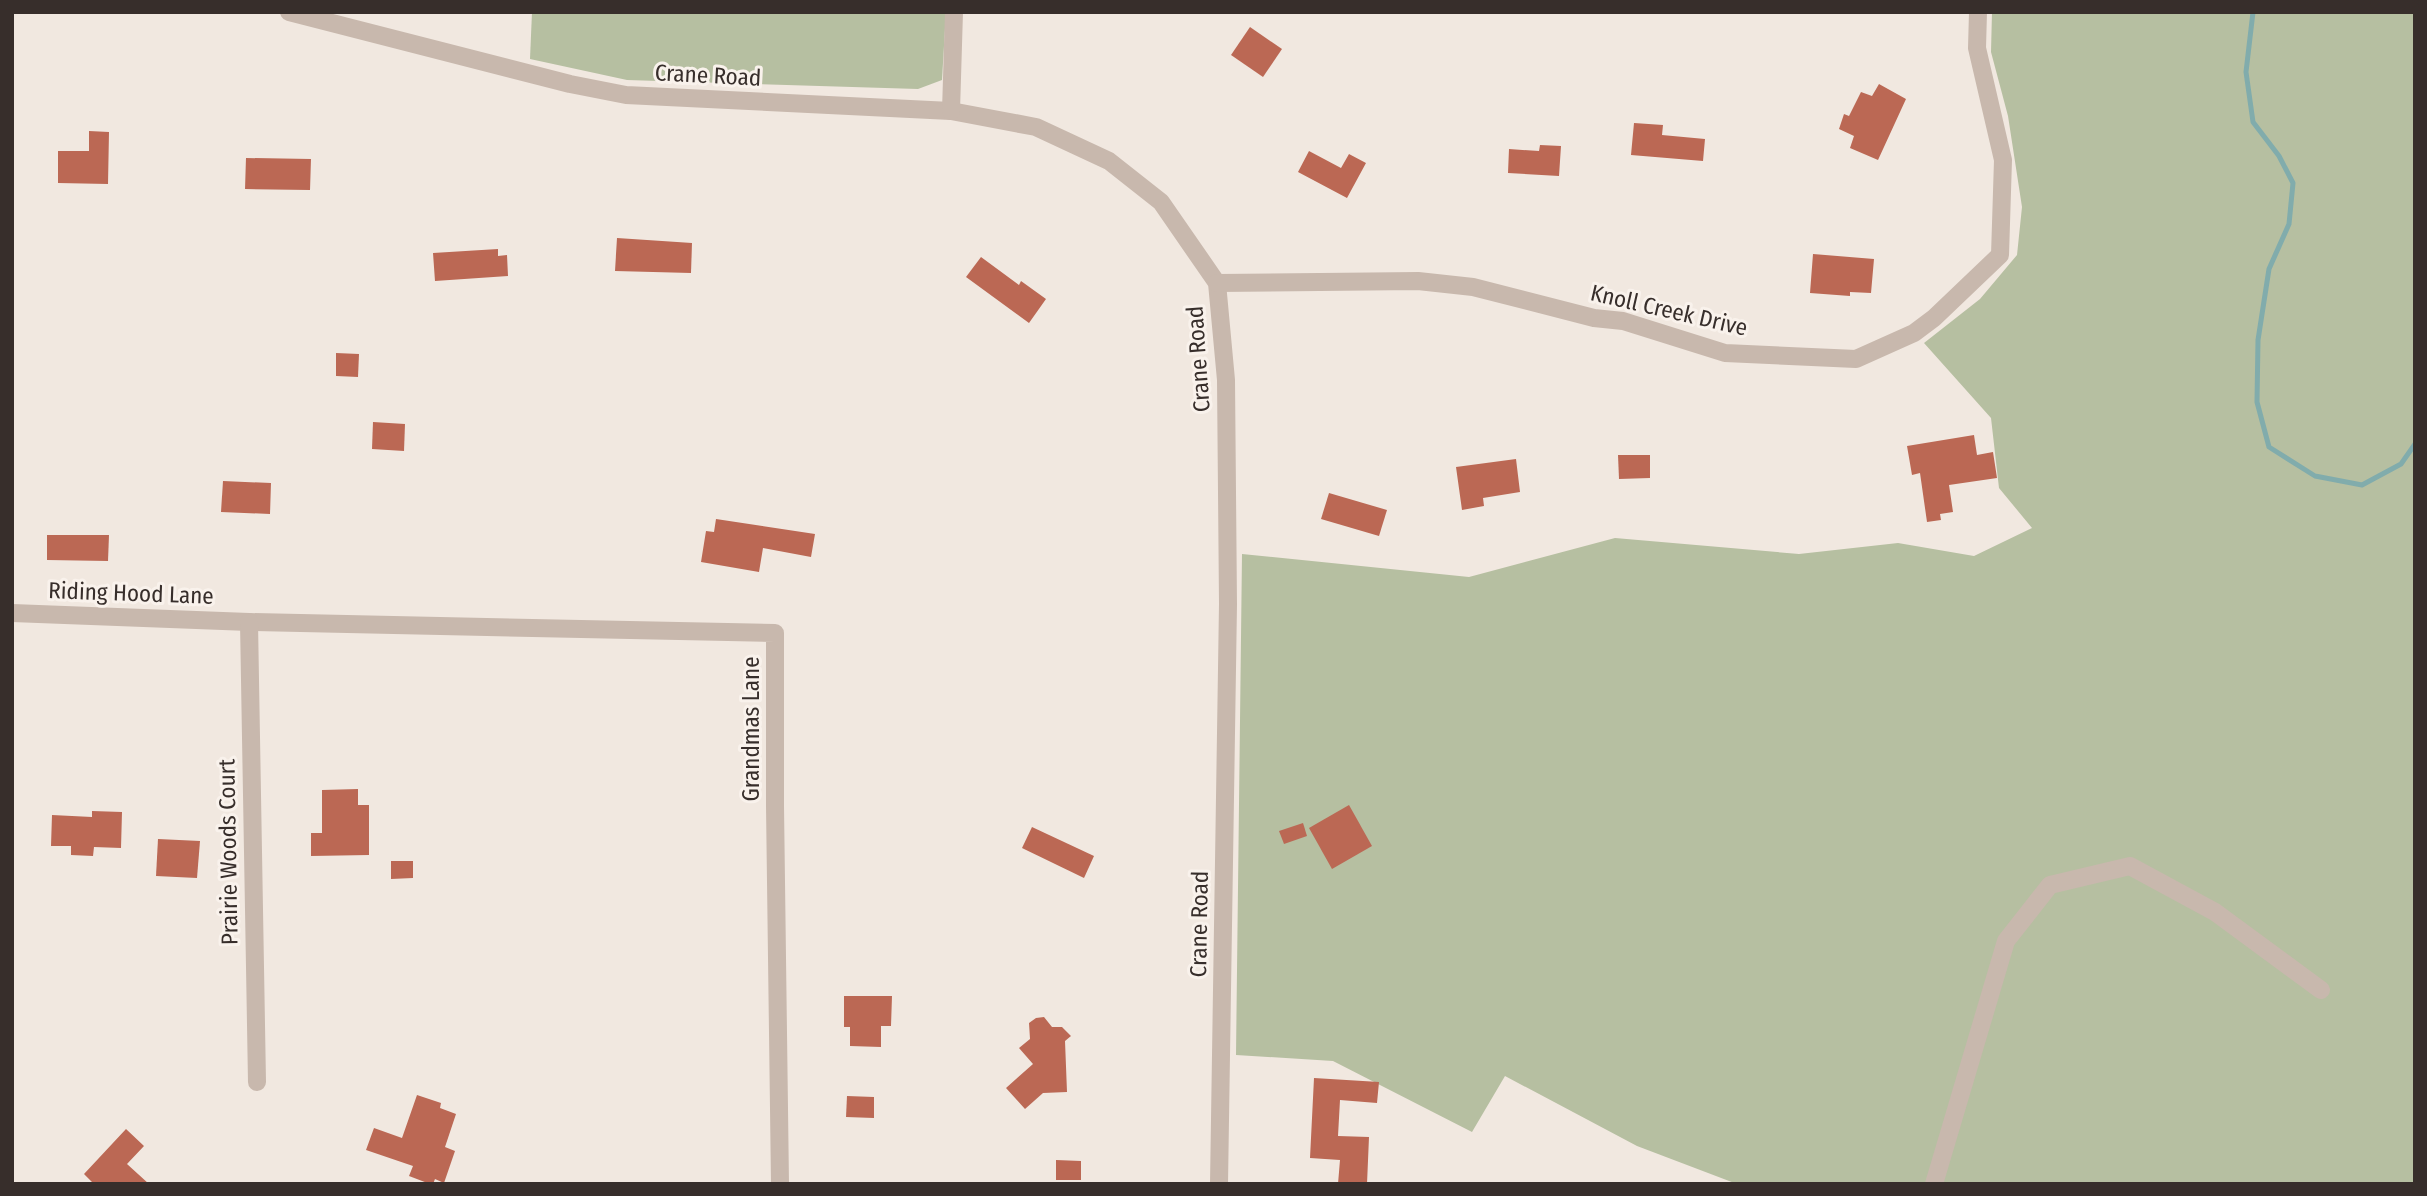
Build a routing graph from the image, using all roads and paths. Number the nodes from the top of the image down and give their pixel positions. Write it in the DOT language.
graph roads {
  1 [pos="289,12"];
  2 [pos="954,12"];
  3 [pos="1978,12"];
  4 [pos="951,111"];
  5 [pos="1217,283"];
  6 [pos="12,613"];
  7 [pos="249,622"];
  8 [pos="2321,990"];
  9 [pos="257,1082"];
  10 [pos="780,1184"];
  11 [pos="1219,1184"];
  12 [pos="1934,1184"];
  1 -- 4 [label="street, Crane Road"];
  2 -- 4 [label="street"];
  3 -- 5 [label="street, Knoll Creek Drive"];
  4 -- 5 [label="street, Crane Road"];
  5 -- 11 [label="street, Crane Road"];
  6 -- 7 [label="street, Riding Hood Lane"];
  7 -- 9 [label="street, Prairie Woods Court"];
  7 -- 10 [label="street, Grandmas Lane"];
  8 -- 12 [label="street"];
}
